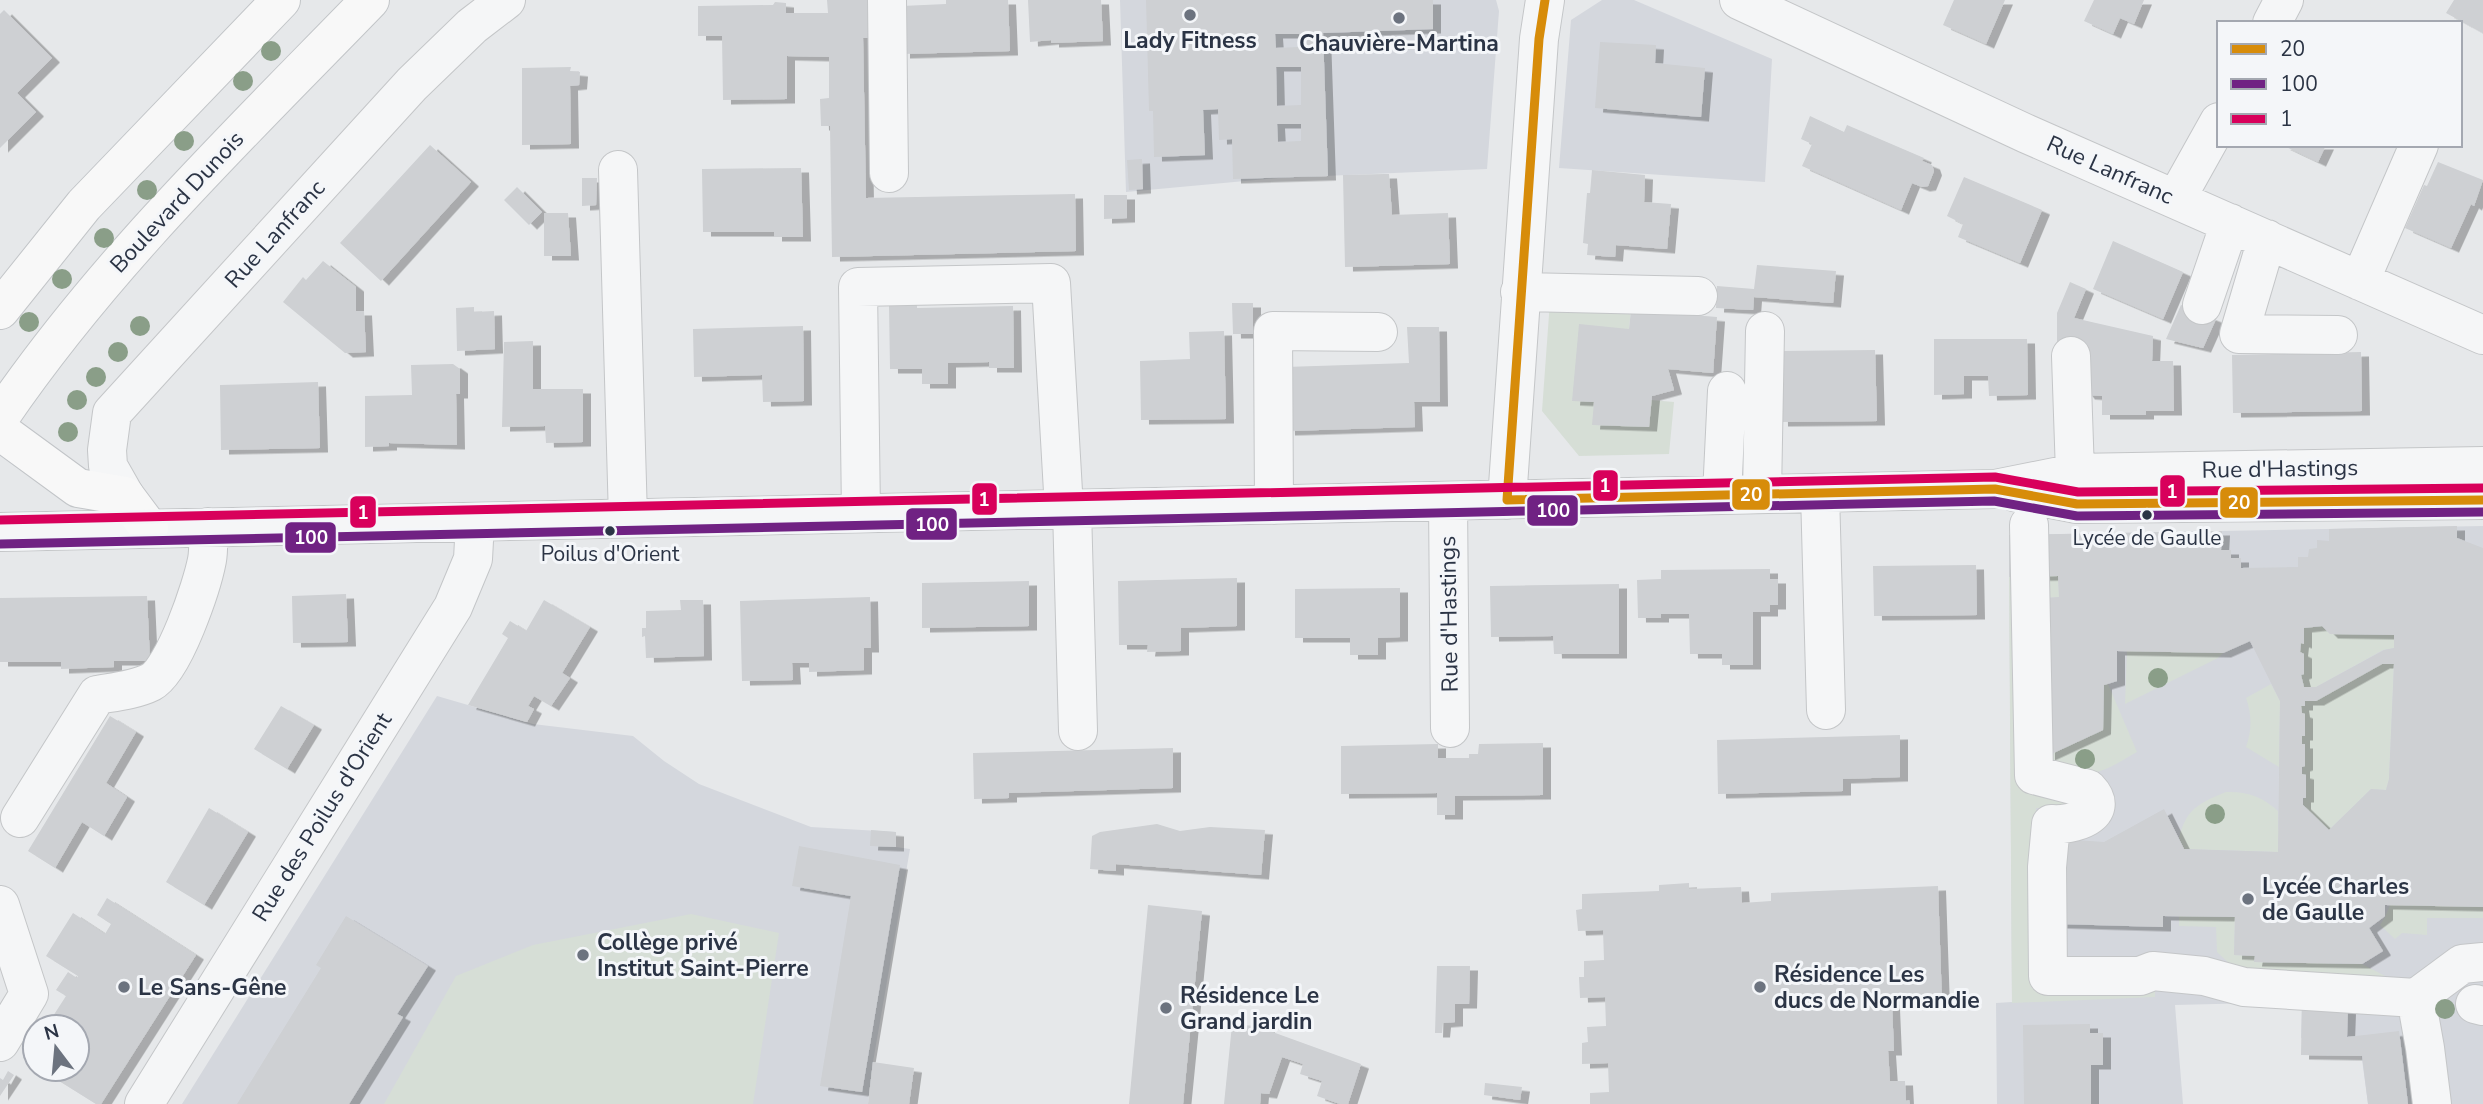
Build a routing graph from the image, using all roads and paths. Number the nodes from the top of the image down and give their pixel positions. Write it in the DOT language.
graph roads {
  1 [pos="281,0"];
  2 [pos="370,0"];
  3 [pos="506,0"];
  4 [pos="887,0"];
  5 [pos="1545,0"];
  6 [pos="1739,0"];
  7 [pos="2284,0"];
  8 [pos="2273,21"];
  9 [pos="2217,125"];
  10 [pos="2418,147"];
  11 [pos="618,170"];
  12 [pos="889,173"];
  13 [pos="2176,199"];
  14 [pos="2230,223"];
  15 [pos="2267,239"];
  16 [pos="2360,281"];
  17 [pos="1520,292"];
  18 [pos="1699,296"];
  19 [pos="2202,305"];
  20 [pos="0,310"];
  21 [pos="1765,331"];
  22 [pos="1378,332"];
  23 [pos="2482,333"];
  24 [pos="2338,335"];
  25 [pos="2071,356"];
  26 [pos="1727,391"];
  27 [pos="0,417"];
  28 [pos="0,431"];
  29 [pos="2483,466"];
  30 [pos="2075,472"];
  31 [pos="1995,489"];
  32 [pos="1820,493"];
  33 [pos="1762,494"];
  34 [pos="1722,495"];
  35 [pos="125,496"];
  36 [pos="1507,500"];
  37 [pos="2483,500"];
  38 [pos="1448,501"];
  39 [pos="1273,505"];
  40 [pos="1068,509"];
  41 [pos="861,513"];
  42 [pos="628,518"];
  43 [pos="475,522"];
  44 [pos="2029,525"];
  45 [pos="208,527"];
  46 [pos="149,528"];
  47 [pos="0,532"];
  48 [pos="1826,710"];
  49 [pos="1450,728"];
  50 [pos="1078,731"];
  51 [pos="20,818"];
  52 [pos="0,905"];
  53 [pos="2470,957"];
  54 [pos="2416,998"];
  55 [pos="0,1042"];
  56 [pos="144,1104"];
  57 [pos="2432,1104"];
  1 -- 20 [label="main road"];
  2 -- 27 [label="main road, Boulevard Dunois"];
  3 -- 35 [label="street, Rue Lanfranc"];
  4 -- 12 [label="street"];
  5 -- 17 [label="street"];
  6 -- 13 [label="street, Rue Lanfranc"];
  7 -- 8 [label="street"];
  9 -- 13 [label="street"];
  10 -- 16 [label="street"];
  11 -- 42 [label="street"];
  13 -- 14 [label="street, Rue Lanfranc"];
  14 -- 15 [label="street, Rue Lanfranc"];
  14 -- 19 [label="street"];
  15 -- 16 [label="street, Rue Lanfranc"];
  15 -- 24 [label="street"];
  16 -- 23 [label="street, Rue Lanfranc"];
  17 -- 18 [label="street"];
  17 -- 36 [label="street"];
  21 -- 33 [label="street"];
  22 -- 39 [label="street"];
  25 -- 30 [label="street"];
  26 -- 34 [label="street"];
  28 -- 35 [label="main road"];
  29 -- 30 [label="street, Rue d'Hastings"];
  30 -- 31 [label="street, Rue d'Hastings"];
  31 -- 32 [label="street, Rue d'Hastings"];
  31 -- 37 [label="street, Rue d'Hastings"];
  32 -- 33 [label="street, Rue d'Hastings"];
  32 -- 48 [label="street"];
  33 -- 34 [label="street, Rue d'Hastings"];
  34 -- 36 [label="street, Rue d'Hastings"];
  35 -- 46 [label="main road"];
  36 -- 38 [label="street, Rue d'Hastings"];
  38 -- 39 [label="street, Rue d'Hastings"];
  38 -- 49 [label="street, Rue d'Hastings"];
  39 -- 40 [label="street, Rue d'Hastings"];
  40 -- 41 [label="street, Rue d'Hastings"];
  40 -- 41 [label="street"];
  40 -- 50 [label="street"];
  41 -- 42 [label="street, Rue d'Hastings"];
  42 -- 43 [label="street, Rue d'Hastings"];
  43 -- 45 [label="street, Rue d'Hastings"];
  43 -- 56 [label="street, Rue des Poilus d'Orient"];
  44 -- 54 [label="street"];
  45 -- 46 [label="street, Rue d'Hastings"];
  45 -- 51 [label="street"];
  46 -- 47 [label="street, Rue d'Hastings"];
  52 -- 55 [label="street"];
  53 -- 54 [label="street"];
  54 -- 57 [label="street"];
}
